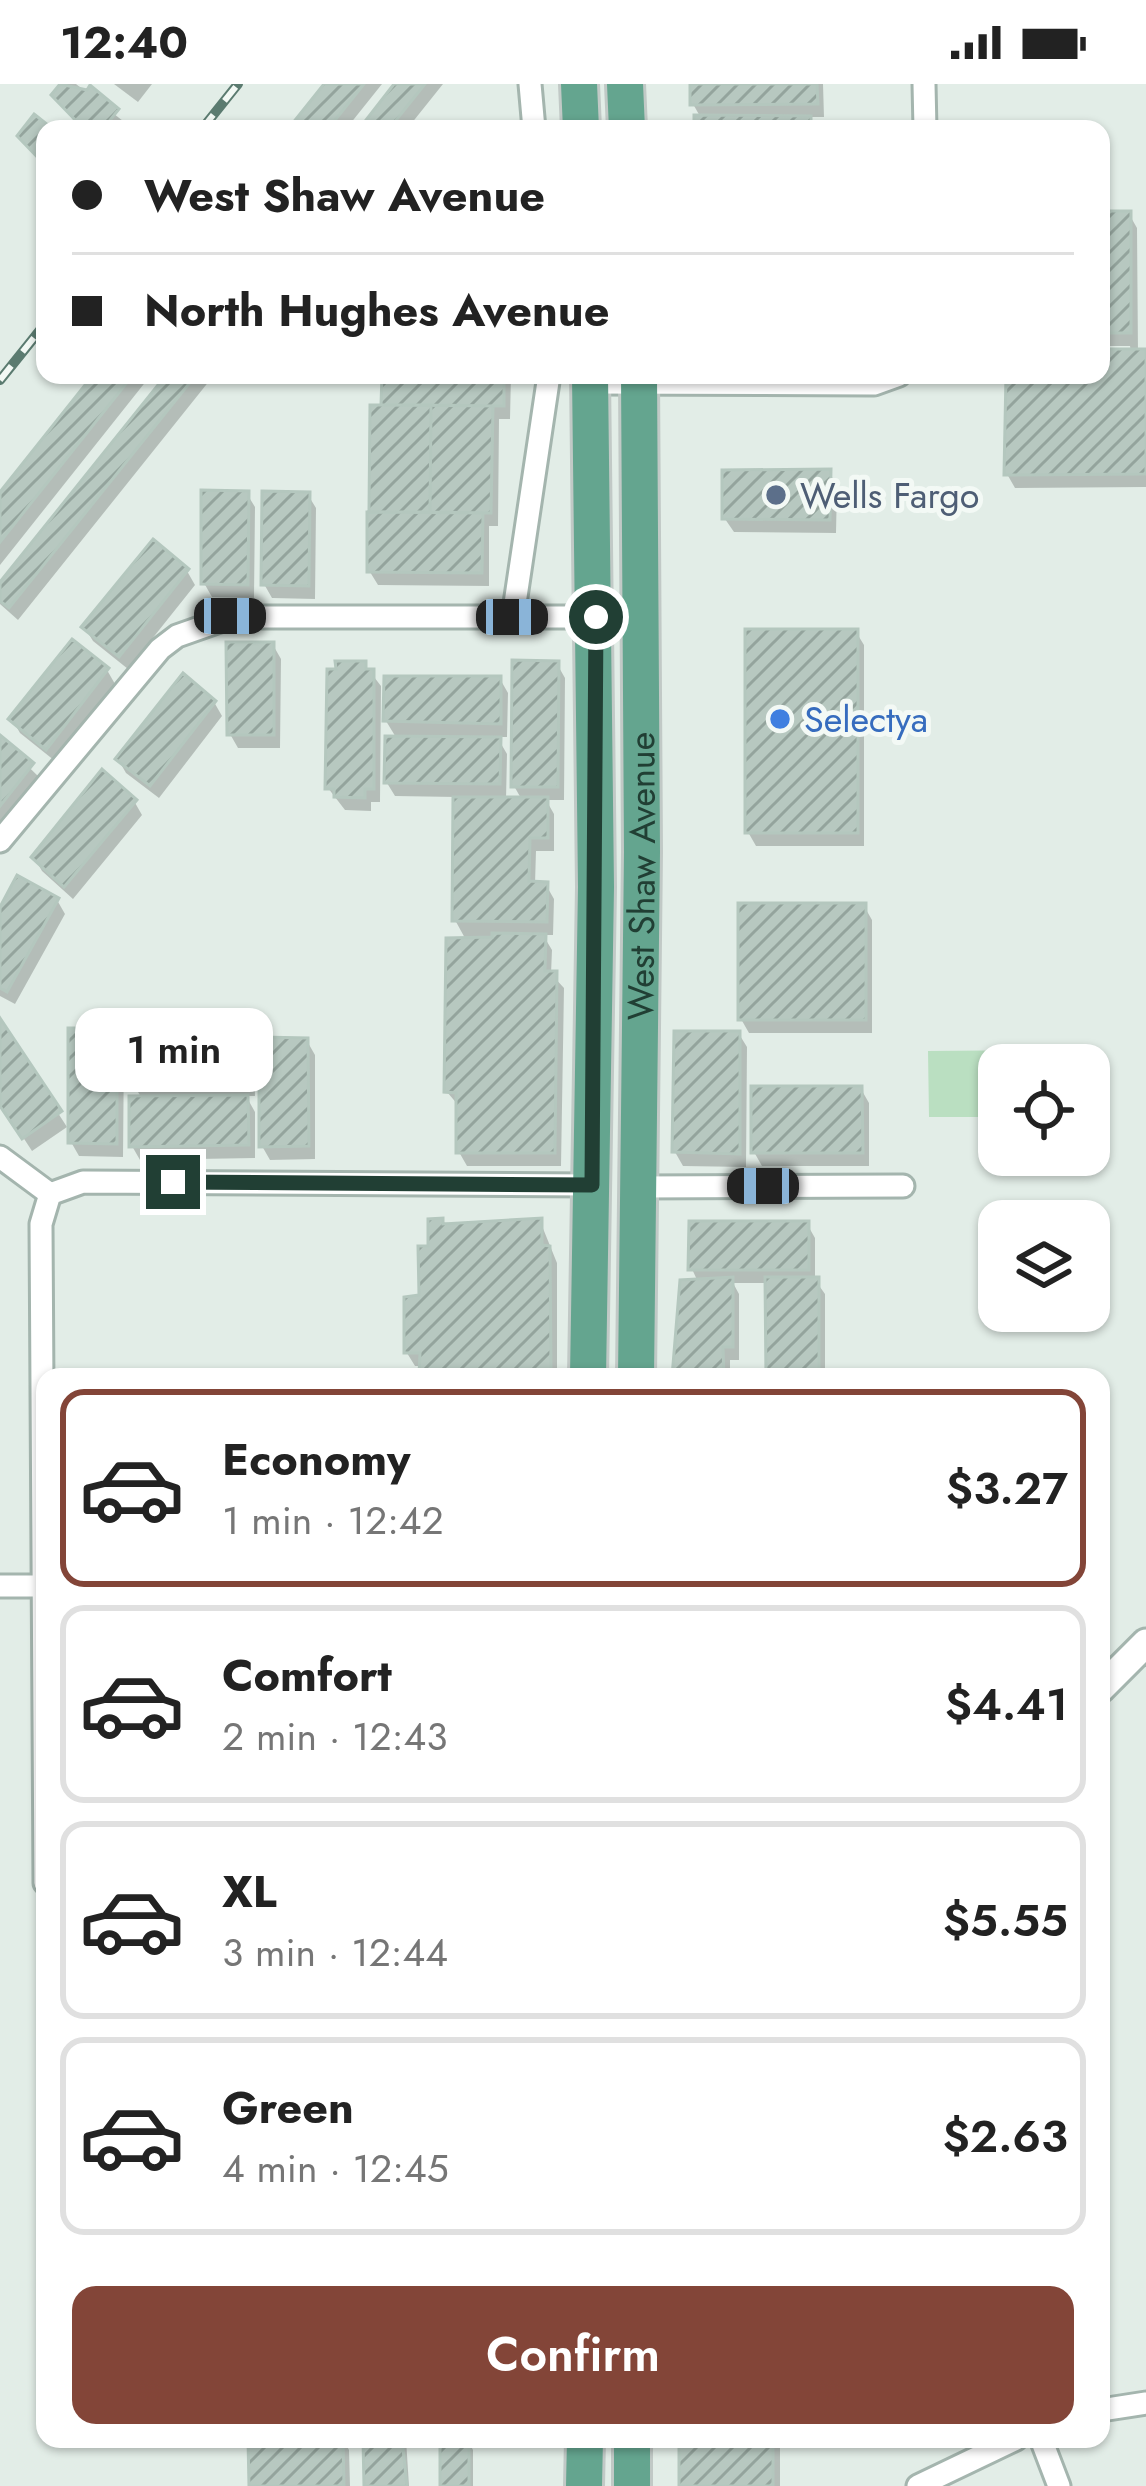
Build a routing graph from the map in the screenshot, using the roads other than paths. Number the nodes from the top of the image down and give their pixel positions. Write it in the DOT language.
graph roads {
  1 [pos="530,84"];
  2 [pos="579,84"];
  3 [pos="625,84"];
  4 [pos="924,84"];
  5 [pos="534,120"];
  6 [pos="581,120"];
  7 [pos="627,120"];
  8 [pos="925,120"];
  9 [pos="548,384"];
  10 [pos="591,384"];
  11 [pos="639,384"];
  12 [pos="512,617"];
  13 [pos="596,617"];
  14 [pos="0,841"];
  15 [pos="642,852"];
  16 [pos="596,886"];
  17 [pos="0,1157"];
  18 [pos="592,1185"];
  19 [pos="638,1186"];
  20 [pos="903,1186"];
  21 [pos="50,1194"];
  22 [pos="42,1368"];
  23 [pos="588,1368"];
  24 [pos="616,1368"];
  25 [pos="636,1368"];
  26 [pos="0,1586"];
  27 [pos="36,1586"];
  28 [pos="1146,1643"];
  29 [pos="1110,1679"];
  30 [pos="1146,2403"];
  31 [pos="1110,2409"];
  32 [pos="584,2448"];
  33 [pos="609,2448"];
  34 [pos="632,2448"];
  35 [pos="1044,2448"];
  36 [pos="961,2449"];
  37 [pos="584,2486"];
  38 [pos="609,2486"];
  39 [pos="632,2486"];
  40 [pos="918,2486"];
  41 [pos="1059,2486"];
  1 -- 5 [label="street"];
  2 -- 6 [label="main road"];
  3 -- 7 [label="main road"];
  4 -- 8 [label="street"];
  9 -- 12 [label="street"];
  10 -- 13 [label="main road, West Shaw Avenue"];
  11 -- 15 [label="main road, West Shaw Avenue"];
  12 -- 13 [label="street"];
  12 -- 14 [label="street"];
  13 -- 15 [label="main road"];
  13 -- 16 [label="main road, West Shaw Avenue"];
  15 -- 19 [label="main road, West Shaw Avenue"];
  16 -- 18 [label="main road, West Shaw Avenue"];
  16 -- 19 [label="main road"];
  17 -- 21 [label="street"];
  18 -- 21 [label="street"];
  18 -- 23 [label="main road, West Shaw Avenue"];
  18 -- 24 [label="main road"];
  19 -- 20 [label="street"];
  19 -- 25 [label="main road, West Shaw Avenue"];
  21 -- 22 [label="street"];
  26 -- 27 [label="street"];
  28 -- 29 [label="street"];
  30 -- 31 [label="street"];
  32 -- 37 [label="main road"];
  33 -- 38 [label="main road"];
  34 -- 39 [label="main road"];
  35 -- 41 [label="street"];
  36 -- 40 [label="street"];
}
